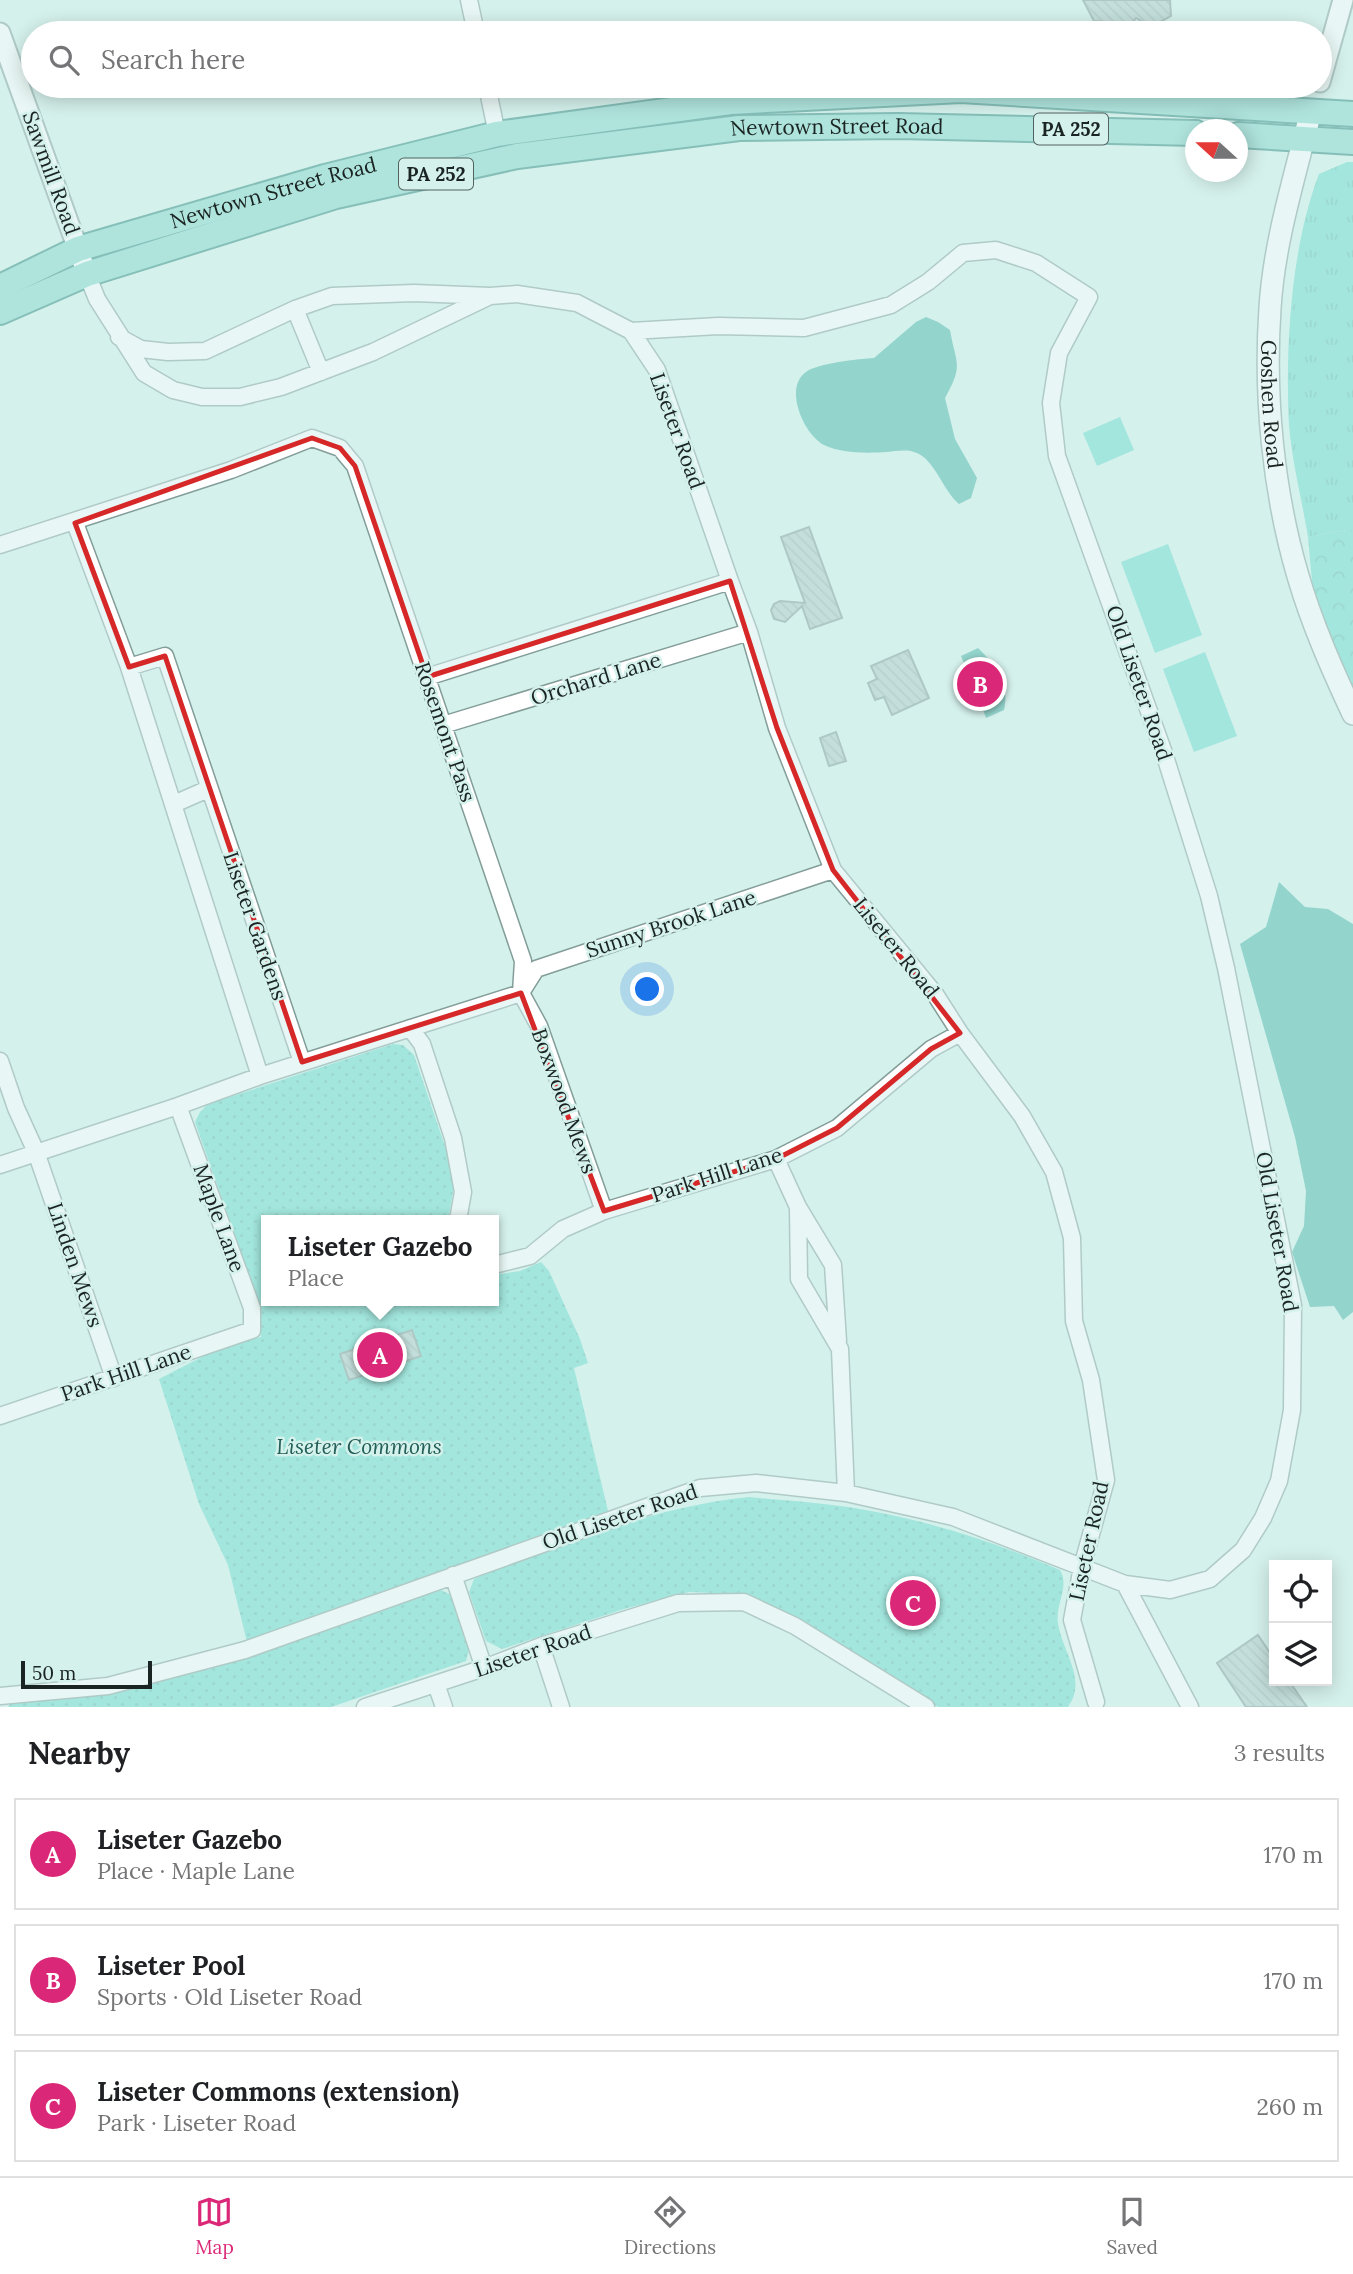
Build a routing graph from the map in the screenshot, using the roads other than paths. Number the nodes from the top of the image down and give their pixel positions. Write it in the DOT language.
graph roads {
  1 [pos="469,0"];
  2 [pos="1343,0"];
  3 [pos="473,21"];
  4 [pos="0,33"];
  5 [pos="1332,38"];
  6 [pos="21,91"];
  7 [pos="23,98"];
  8 [pos="490,98"];
  9 [pos="799,98"];
  10 [pos="886,98"];
  11 [pos="1091,98"];
  12 [pos="1315,98"];
  13 [pos="1311,111"];
  14 [pos="1353,114"];
  15 [pos="891,126"];
  16 [pos="1185,133"];
  17 [pos="497,134"];
  18 [pos="1248,135"];
  19 [pos="1305,138"];
  20 [pos="1353,142"];
  21 [pos="78,249"];
  22 [pos="87,274"];
  23 [pos="0,287"];
  24 [pos="490,296"];
  25 [pos="295,309"];
  26 [pos="0,312"];
  27 [pos="631,331"];
  28 [pos="119,337"];
  29 [pos="321,372"];
  30 [pos="75,523"];
  31 [pos="0,545"];
  32 [pos="730,581"];
  33 [pos="749,632"];
  34 [pos="129,667"];
  35 [pos="427,677"];
  36 [pos="1353,714"];
  37 [pos="443,725"];
  38 [pos="208,789"];
  39 [pos="174,804"];
  40 [pos="833,870"];
  41 [pos="522,993"];
  42 [pos="410,1028"];
  43 [pos="960,1033"];
  44 [pos="0,1061"];
  45 [pos="302,1062"];
  46 [pos="260,1076"];
  47 [pos="178,1107"];
  48 [pos="36,1152"];
  49 [pos="776,1158"];
  50 [pos="0,1165"];
  51 [pos="797,1207"];
  52 [pos="604,1211"];
  53 [pos="459,1215"];
  54 [pos="499,1264"];
  55 [pos="252,1330"];
  56 [pos="839,1347"];
  57 [pos="114,1378"];
  58 [pos="0,1416"];
  59 [pos="846,1493"];
  60 [pos="1082,1567"];
  61 [pos="453,1575"];
  62 [pos="1125,1584"];
  63 [pos="541,1646"];
  64 [pos="484,1668"];
  65 [pos="436,1684"];
  66 [pos="0,1696"];
  67 [pos="1096,1705"];
  68 [pos="365,1707"];
  69 [pos="444,1707"];
  70 [pos="561,1707"];
  71 [pos="926,1707"];
  72 [pos="1190,1707"];
  1 -- 3 [label="street"];
  2 -- 5 [label="street, Goshen Road"];
  4 -- 6 [label="street, Sawmill Road"];
  7 -- 21 [label="street, Sawmill Road"];
  8 -- 17 [label="street"];
  9 -- 17 [label="main road, Newtown Street Road / PA 252"];
  10 -- 15 [label="main road"];
  11 -- 13 [label="main road, Newtown Street Road / PA 252"];
  12 -- 13 [label="street, Goshen Road"];
  13 -- 14 [label="main road, Newtown Street Road / PA 252"];
  13 -- 19 [label="main road, Goshen Road"];
  15 -- 16 [label="main road, Newtown Street Road / PA 252"];
  15 -- 22 [label="main road, Newtown Street Road / PA 252"];
  17 -- 21 [label="main road, Newtown Street Road / PA 252"];
  18 -- 19 [label="main road"];
  19 -- 20 [label="main road"];
  19 -- 36 [label="main road, Goshen Road"];
  21 -- 22 [label="street, Sawmill Road"];
  21 -- 23 [label="main road, Newtown Street Road / PA 252"];
  22 -- 26 [label="main road, Newtown Street Road / PA 252"];
  22 -- 28 [label="street, Liseter Road"];
  24 -- 25 [label="street, Liseter Road"];
  24 -- 27 [label="street, Liseter Road"];
  24 -- 29 [label="street, Liseter Road"];
  25 -- 28 [label="street, Liseter Road"];
  25 -- 29 [label="street"];
  27 -- 32 [label="street, Liseter Road"];
  27 -- 62 [label="street, Old Liseter Road"];
  28 -- 29 [label="street, Liseter Road"];
  30 -- 31 [label="street, Rosemont Pass"];
  30 -- 34 [label="street, Liseter Gardens"];
  30 -- 35 [label="street, Rosemont Pass"];
  32 -- 33 [label="street, Liseter Road"];
  32 -- 35 [label="street"];
  33 -- 37 [label="street, Orchard Lane"];
  33 -- 40 [label="street, Liseter Road"];
  34 -- 38 [label="street, Liseter Gardens"];
  34 -- 39 [label="street, Liseter Gardens"];
  35 -- 37 [label="street, Rosemont Pass"];
  37 -- 41 [label="street, Rosemont Pass"];
  38 -- 39 [label="street"];
  38 -- 45 [label="street, Liseter Gardens"];
  39 -- 46 [label="street, Liseter Gardens"];
  40 -- 41 [label="street, Sunny Brook Lane"];
  40 -- 43 [label="street, Liseter Road"];
  41 -- 42 [label="street"];
  41 -- 52 [label="street, Boxwood Mews"];
  42 -- 45 [label="street"];
  42 -- 53 [label="street"];
  43 -- 49 [label="street, Park Hill Lane"];
  43 -- 60 [label="street, Liseter Road"];
  44 -- 48 [label="street, Linden Mews"];
  45 -- 46 [label="street"];
  46 -- 47 [label="street"];
  47 -- 48 [label="street"];
  47 -- 55 [label="street, Maple Lane"];
  48 -- 50 [label="street"];
  48 -- 57 [label="street, Linden Mews"];
  49 -- 51 [label="street"];
  49 -- 52 [label="street, Park Hill Lane"];
  51 -- 56 [label="street"];
  51 -- 56 [label="street"];
  52 -- 54 [label="street, Park Hill Lane"];
  55 -- 57 [label="street, Park Hill Lane"];
  56 -- 59 [label="street"];
  57 -- 58 [label="street, Park Hill Lane"];
  59 -- 60 [label="street, Old Liseter Road"];
  59 -- 61 [label="street, Old Liseter Road"];
  60 -- 62 [label="street, Old Liseter Road"];
  60 -- 67 [label="street, Liseter Road"];
  61 -- 64 [label="street"];
  61 -- 66 [label="street, Old Liseter Road"];
  62 -- 72 [label="street"];
  63 -- 64 [label="street, Liseter Road"];
  63 -- 70 [label="street"];
  63 -- 71 [label="street, Liseter Road"];
  64 -- 65 [label="street, Liseter Road"];
  65 -- 68 [label="street, Liseter Road"];
  65 -- 69 [label="street"];
}
